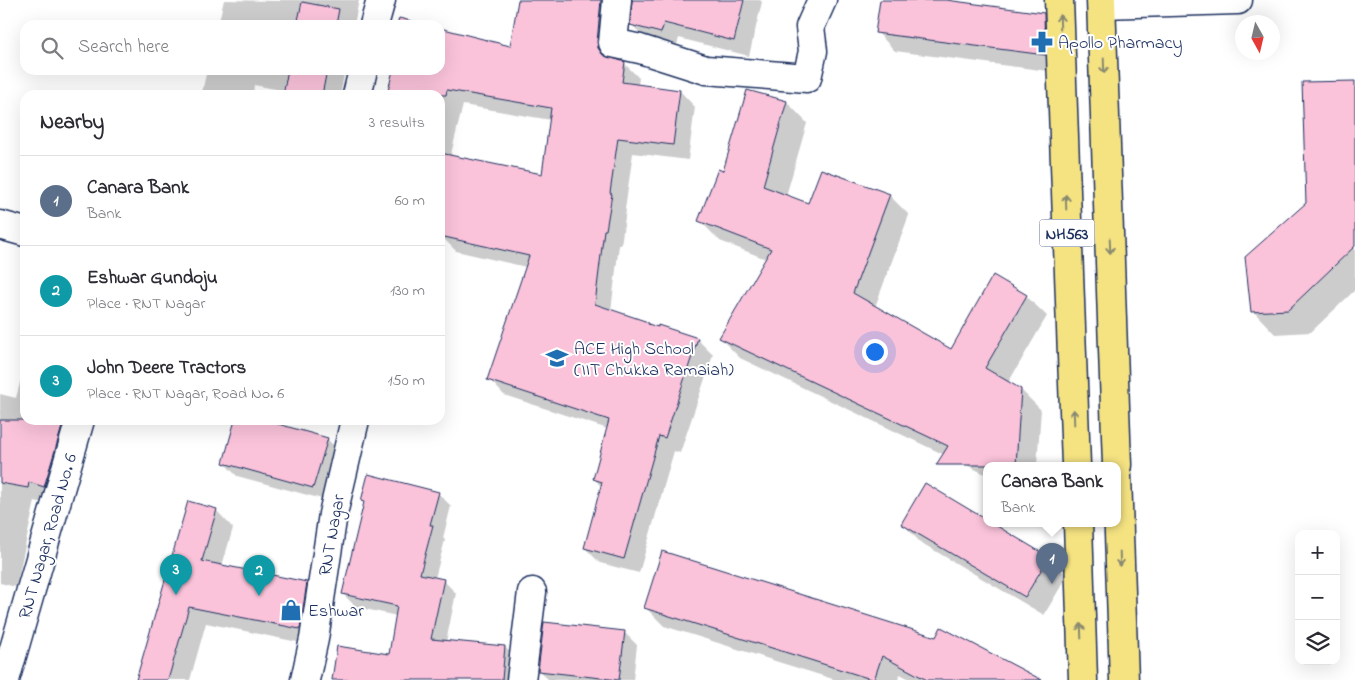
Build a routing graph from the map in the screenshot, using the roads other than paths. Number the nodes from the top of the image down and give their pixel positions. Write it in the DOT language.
graph roads {
  1 [pos="381,0"];
  2 [pos="617,0"];
  3 [pos="822,0"];
  4 [pos="1059,0"];
  5 [pos="1238,0"];
  6 [pos="1102,2"];
  7 [pos="375,20"];
  8 [pos="362,75"];
  9 [pos="358,90"];
  10 [pos="0,225"];
  11 [pos="20,231"];
  12 [pos="79,425"];
  13 [pos="354,425"];
  14 [pos="1076,462"];
  15 [pos="1117,462"];
  16 [pos="1078,527"];
  17 [pos="1119,527"];
  18 [pos="532,592"];
  19 [pos="5,680"];
  20 [pos="305,680"];
  21 [pos="521,680"];
  22 [pos="1083,680"];
  23 [pos="1124,680"];
  1 -- 7 [label="street"];
  2 -- 3 [label="street"];
  14 -- 4 [label="highway, NH563, one-way"];
  5 -- 6 [label="street"];
  6 -- 15 [label="highway, NH563, one-way"];
  8 -- 9 [label="street"];
  10 -- 11 [label="street"];
  12 -- 19 [label="street, RNT Nagar, Road No. 6"];
  13 -- 20 [label="street, RNT Nagar"];
  22 -- 16 [label="highway, one-way"];
  17 -- 23 [label="highway, one-way"];
  18 -- 21 [label="street"];
}
